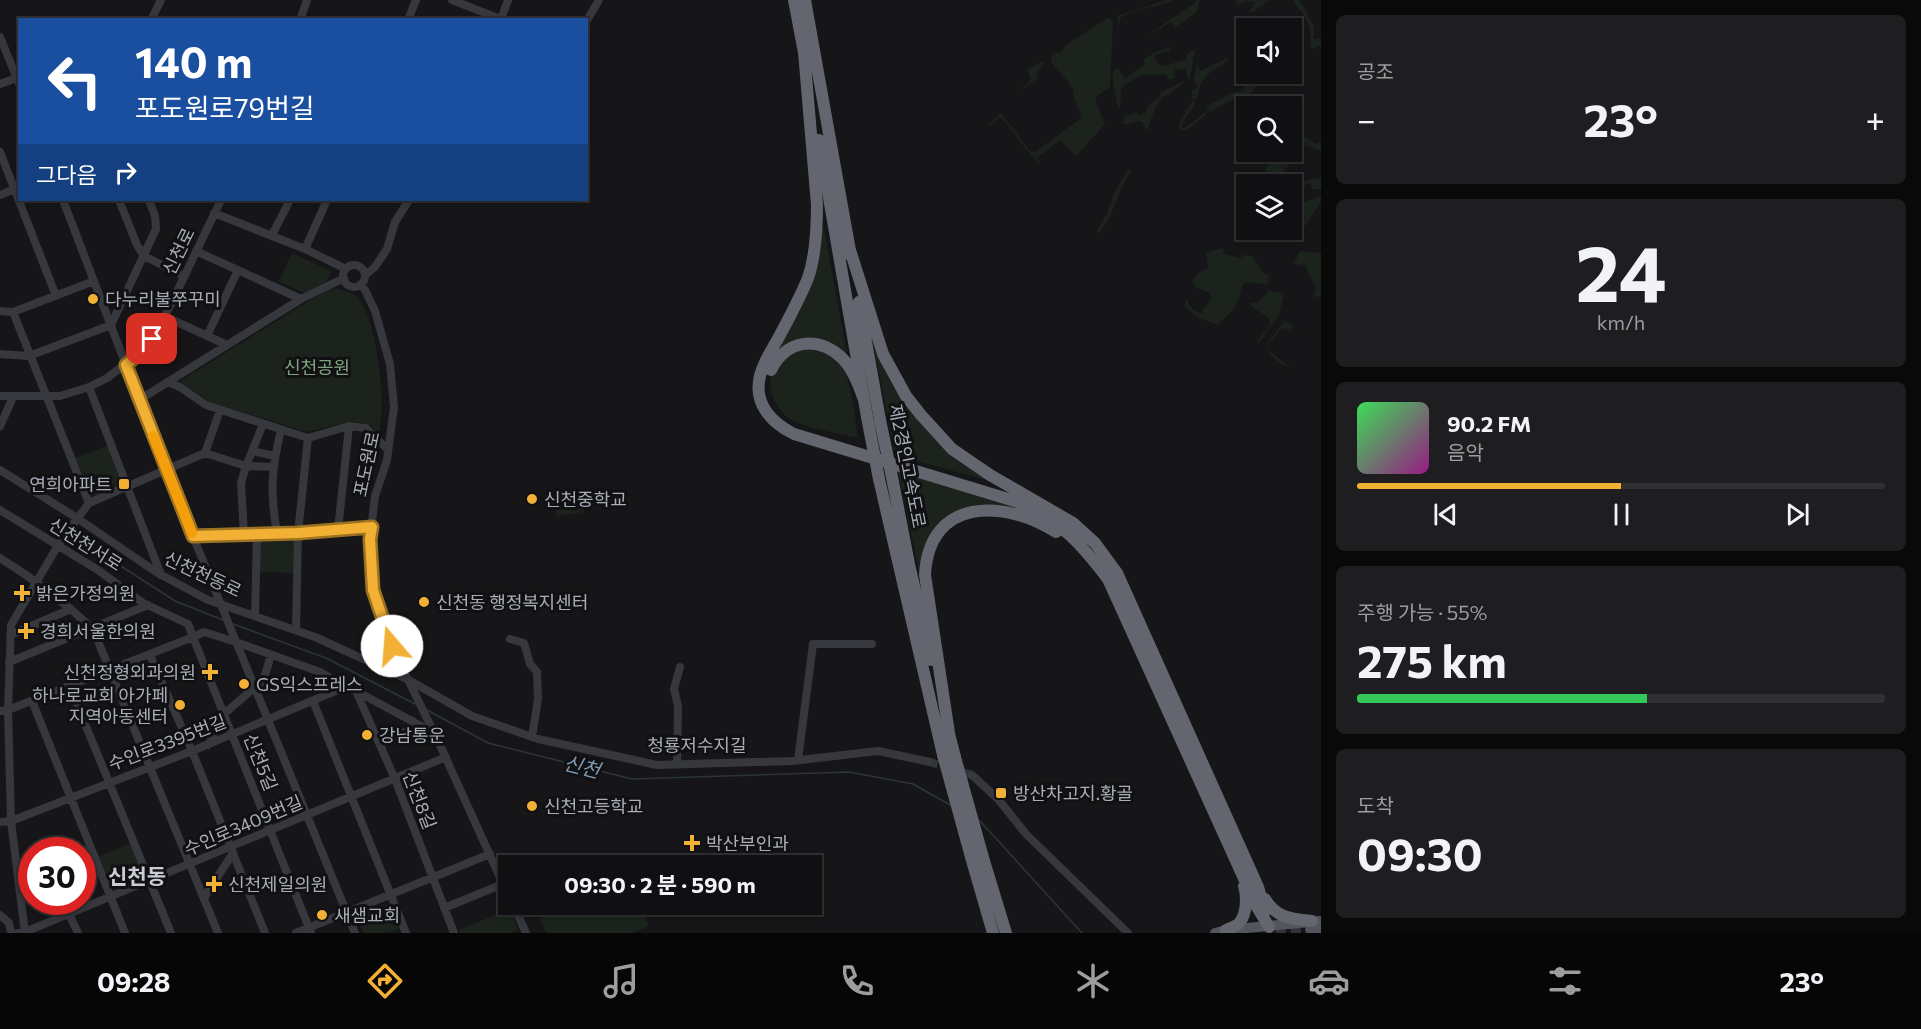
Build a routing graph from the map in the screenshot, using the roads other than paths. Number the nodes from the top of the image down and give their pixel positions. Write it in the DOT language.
graph roads {
  1 [pos="160,0"];
  2 [pos="308,0"];
  3 [pos="416,0"];
  4 [pos="452,0"];
  5 [pos="508,0"];
  6 [pos="598,0"];
  7 [pos="794,0"];
  8 [pos="805,0"];
  9 [pos="152,18"];
  10 [pos="301,18"];
  11 [pos="409,18"];
  12 [pos="499,18"];
  13 [pos="502,18"];
  14 [pos="588,18"];
  15 [pos="0,37"];
  16 [pos="804,52"];
  17 [pos="18,80"];
  18 [pos="0,84"];
  19 [pos="0,152"];
  20 [pos="17,188"];
  21 [pos="0,195"];
  22 [pos="22,201"];
  23 [pos="63,201"];
  24 [pos="119,201"];
  25 [pos="149,201"];
  26 [pos="220,201"];
  27 [pos="289,201"];
  28 [pos="327,201"];
  29 [pos="408,201"];
  30 [pos="214,213"];
  31 [pos="272,235"];
  32 [pos="305,249"];
  33 [pos="196,250"];
  34 [pos="850,250"];
  35 [pos="144,256"];
  36 [pos="238,270"];
  37 [pos="345,273"];
  38 [pos="365,275"];
  39 [pos="184,276"];
  40 [pos="94,281"];
  41 [pos="360,285"];
  42 [pos="56,296"];
  43 [pos="301,299"];
  44 [pos="0,311"];
  45 [pos="13,312"];
  46 [pos="164,316"];
  47 [pos="111,325"];
  48 [pos="207,336"];
  49 [pos="227,345"];
  50 [pos="0,354"];
  51 [pos="29,356"];
  52 [pos="126,365"];
  53 [pos="168,382"];
  54 [pos="89,387"];
  55 [pos="0,396"];
  56 [pos="13,397"];
  57 [pos="47,397"];
  58 [pos="139,400"];
  59 [pos="864,400"];
  60 [pos="220,410"];
  61 [pos="263,424"];
  62 [pos="0,426"];
  63 [pos="349,426"];
  64 [pos="281,430"];
  65 [pos="308,438"];
  66 [pos="388,450"];
  67 [pos="252,451"];
  68 [pos="205,453"];
  69 [pos="274,456"];
  70 [pos="246,466"];
  71 [pos="273,467"];
  72 [pos="0,470"];
  73 [pos="166,470"];
  74 [pos="127,487"];
  75 [pos="89,503"];
  76 [pos="1039,504"];
  77 [pos="0,510"];
  78 [pos="75,520"];
  79 [pos="372,527"];
  80 [pos="338,530"];
  81 [pos="277,533"];
  82 [pos="298,533"];
  83 [pos="244,535"];
  84 [pos="257,535"];
  85 [pos="193,536"];
  86 [pos="59,544"];
  87 [pos="1086,550"];
  88 [pos="0,558"];
  89 [pos="161,575"];
  90 [pos="37,581"];
  91 [pos="148,605"];
  92 [pos="223,608"];
  93 [pos="71,609"];
  94 [pos="255,615"];
  95 [pos="0,623"];
  96 [pos="11,625"];
  97 [pos="93,629"];
  98 [pos="296,630"];
  99 [pos="10,634"];
  100 [pos="193,637"];
  101 [pos="235,638"];
  102 [pos="510,639"];
  103 [pos="872,644"];
  104 [pos="150,655"];
  105 [pos="271,655"];
  106 [pos="9,662"];
  107 [pos="680,667"];
  108 [pos="110,670"];
  109 [pos="408,682"];
  110 [pos="69,685"];
  111 [pos="255,687"];
  112 [pos="345,687"];
  113 [pos="356,691"];
  114 [pos="32,701"];
  115 [pos="312,701"];
  116 [pos="4,711"];
  117 [pos="224,714"];
  118 [pos="268,720"];
  119 [pos="412,721"];
  120 [pos="433,731"];
  121 [pos="949,733"];
  122 [pos="232,735"];
  123 [pos="532,737"];
  124 [pos="208,745"];
  125 [pos="380,745"];
  126 [pos="192,751"];
  127 [pos="949,756"];
  128 [pos="446,758"];
  129 [pos="798,760"];
  130 [pos="930,762"];
  131 [pos="677,765"];
  132 [pos="150,767"];
  133 [pos="972,775"];
  134 [pos="394,779"];
  135 [pos="109,782"];
  136 [pos="70,797"];
  137 [pos="351,797"];
  138 [pos="307,816"];
  139 [pos="11,821"];
  140 [pos="0,822"];
  141 [pos="271,831"];
  142 [pos="86,837"];
  143 [pos="232,851"];
  144 [pos="490,854"];
  145 [pos="1236,859"];
  146 [pos="96,861"];
  147 [pos="191,865"];
  148 [pos="18,869"];
  149 [pos="498,872"];
  150 [pos="432,878"];
  151 [pos="150,881"];
  152 [pos="498,886"];
  153 [pos="1258,887"];
  154 [pos="391,894"];
  155 [pos="111,897"];
  156 [pos="204,898"];
  157 [pos="96,903"];
  158 [pos="444,908"];
  159 [pos="347,912"];
  160 [pos="0,915"];
  161 [pos="22,915"];
  162 [pos="67,915"];
  163 [pos="69,915"];
  164 [pos="517,915"];
  165 [pos="1316,925"];
  166 [pos="310,930"];
  167 [pos="1270,930"];
  168 [pos="524,932"];
  169 [pos="1221,932"];
  170 [pos="10,933"];
  171 [pos="23,933"];
  172 [pos="78,933"];
  173 [pos="125,933"];
  174 [pos="171,933"];
  175 [pos="218,933"];
  176 [pos="265,933"];
  177 [pos="296,933"];
  178 [pos="356,933"];
  179 [pos="406,933"];
  180 [pos="454,933"];
  181 [pos="993,933"];
  182 [pos="1006,933"];
  183 [pos="1128,933"];
  1 -- 9 [label="street"];
  2 -- 10 [label="street"];
  3 -- 11 [label="street"];
  4 -- 12 [label="street"];
  5 -- 13 [label="street"];
  6 -- 14 [label="street"];
  7 -- 16 [label="highway, 제2경인고속도로"];
  8 -- 34 [label="highway, 제2경인고속도로"];
  15 -- 17 [label="street"];
  16 -- 59 [label="highway, 제2경인고속도로"];
  16 -- 87 [label="highway"];
  17 -- 18 [label="street"];
  19 -- 20 [label="street"];
  20 -- 21 [label="street"];
  22 -- 42 [label="street"];
  23 -- 40 [label="street"];
  24 -- 35 [label="street"];
  25 -- 35 [label="street"];
  26 -- 30 [label="street, 신천로"];
  27 -- 31 [label="street"];
  28 -- 32 [label="street"];
  29 -- 38 [label="street"];
  30 -- 31 [label="street"];
  30 -- 33 [label="street, 신천로"];
  31 -- 32 [label="street"];
  32 -- 37 [label="street"];
  33 -- 36 [label="street"];
  33 -- 39 [label="street, 신천로"];
  34 -- 76 [label="highway"];
  34 -- 121 [label="highway, 제2경인고속도로, bridge"];
  35 -- 39 [label="street"];
  35 -- 47 [label="street"];
  36 -- 43 [label="street"];
  36 -- 48 [label="street"];
  37 -- 38 [label="street"];
  37 -- 41 [label="street"];
  37 -- 43 [label="street"];
  38 -- 41 [label="street"];
  39 -- 46 [label="street, 신천로"];
  40 -- 42 [label="street"];
  40 -- 47 [label="street"];
  41 -- 66 [label="street, 포도원로"];
  42 -- 45 [label="street"];
  43 -- 49 [label="street"];
  44 -- 45 [label="street"];
  45 -- 51 [label="street"];
  46 -- 48 [label="street"];
  46 -- 52 [label="street, 신천로"];
  47 -- 51 [label="street"];
  47 -- 52 [label="street"];
  48 -- 49 [label="street"];
  49 -- 53 [label="street"];
  50 -- 51 [label="street"];
  51 -- 57 [label="street"];
  52 -- 54 [label="street, 신천로"];
  52 -- 58 [label="street"];
  53 -- 58 [label="street"];
  53 -- 60 [label="street"];
  54 -- 57 [label="street, 신천로"];
  54 -- 74 [label="street"];
  55 -- 56 [label="street, 신천로"];
  56 -- 57 [label="street, 신천로"];
  56 -- 62 [label="street"];
  57 -- 75 [label="street"];
  58 -- 73 [label="street"];
  59 -- 76 [label="highway"];
  59 -- 127 [label="highway, 제2경인고속도로, bridge"];
  60 -- 61 [label="street"];
  60 -- 68 [label="street"];
  61 -- 64 [label="street"];
  61 -- 67 [label="street"];
  63 -- 65 [label="street"];
  63 -- 66 [label="street"];
  63 -- 80 [label="street"];
  64 -- 65 [label="street"];
  64 -- 69 [label="street"];
  65 -- 82 [label="street"];
  66 -- 79 [label="street, 포도원로"];
  67 -- 69 [label="street"];
  67 -- 70 [label="street"];
  68 -- 70 [label="street"];
  68 -- 73 [label="street"];
  69 -- 71 [label="street"];
  70 -- 71 [label="street"];
  70 -- 83 [label="street"];
  71 -- 81 [label="street"];
  72 -- 78 [label="street, 신천천동로"];
  73 -- 74 [label="street"];
  73 -- 85 [label="street"];
  74 -- 75 [label="street"];
  74 -- 89 [label="street"];
  75 -- 78 [label="street"];
  76 -- 153 [label="highway"];
  77 -- 86 [label="street, 신천천서로"];
  78 -- 86 [label="street"];
  78 -- 89 [label="street, 신천천동로"];
  79 -- 80 [label="street"];
  79 -- 109 [label="street, 포도원로"];
  80 -- 82 [label="street"];
  81 -- 82 [label="street"];
  81 -- 84 [label="street"];
  82 -- 98 [label="street"];
  83 -- 84 [label="street"];
  83 -- 85 [label="street"];
  84 -- 94 [label="street"];
  85 -- 92 [label="street"];
  86 -- 90 [label="street"];
  86 -- 91 [label="street, 신천천서로"];
  87 -- 121 [label="highway"];
  87 -- 145 [label="highway"];
  88 -- 90 [label="street"];
  89 -- 92 [label="street, 신천천동로"];
  90 -- 93 [label="street"];
  90 -- 96 [label="street"];
  91 -- 97 [label="street"];
  91 -- 100 [label="street, 신천천서로"];
  92 -- 94 [label="street, 신천천동로"];
  92 -- 101 [label="street"];
  93 -- 97 [label="street"];
  93 -- 99 [label="street"];
  94 -- 98 [label="street, 신천천동로"];
  95 -- 96 [label="street"];
  96 -- 99 [label="street"];
  97 -- 106 [label="street"];
  97 -- 108 [label="street"];
  98 -- 109 [label="street, 신천천동로"];
  99 -- 106 [label="street"];
  100 -- 101 [label="street"];
  100 -- 104 [label="street"];
  100 -- 117 [label="street, 신천5길"];
  101 -- 105 [label="street"];
  101 -- 111 [label="street"];
  102 -- 123 [label="street"];
  103 -- 129 [label="street"];
  104 -- 108 [label="street"];
  104 -- 126 [label="street"];
  105 -- 111 [label="street"];
  105 -- 112 [label="street"];
  106 -- 116 [label="street"];
  107 -- 131 [label="street"];
  108 -- 110 [label="street"];
  108 -- 132 [label="street"];
  109 -- 120 [label="street, 포도원로"];
  109 -- 123 [label="street, 청룡저수지길"];
  110 -- 114 [label="street"];
  110 -- 135 [label="street"];
  111 -- 117 [label="street"];
  111 -- 118 [label="street"];
  112 -- 113 [label="street"];
  112 -- 115 [label="street, 수인로3395번길"];
  113 -- 119 [label="street"];
  113 -- 125 [label="street, 신천8길"];
  114 -- 116 [label="street"];
  114 -- 136 [label="street"];
  115 -- 118 [label="street, 수인로3395번길"];
  115 -- 137 [label="street"];
  116 -- 139 [label="street"];
  117 -- 122 [label="street, 신천5길"];
  117 -- 124 [label="street"];
  118 -- 122 [label="street, 수인로3395번길"];
  118 -- 138 [label="street"];
  119 -- 120 [label="street"];
  119 -- 125 [label="street"];
  120 -- 128 [label="street"];
  121 -- 127 [label="highway, 제2경인고속도로"];
  122 -- 124 [label="street, 수인로3395번길"];
  122 -- 141 [label="street, 신천5길"];
  123 -- 131 [label="street, 청룡저수지길"];
  124 -- 126 [label="street, 수인로3395번길"];
  125 -- 134 [label="street, 신천8길"];
  126 -- 132 [label="street, 수인로3395번길"];
  126 -- 143 [label="street"];
  127 -- 181 [label="highway, 제2경인고속도로, bridge"];
  127 -- 182 [label="highway, 제2경인고속도로, bridge"];
  128 -- 134 [label="street, 수인로3409번길"];
  128 -- 144 [label="street"];
  129 -- 130 [label="street, 청룡저수지길"];
  129 -- 131 [label="street, 청룡저수지길"];
  132 -- 135 [label="street, 수인로3395번길"];
  132 -- 147 [label="street"];
  133 -- 183 [label="street"];
  134 -- 137 [label="street, 수인로3409번길"];
  134 -- 150 [label="street, 신천8길"];
  135 -- 136 [label="street, 수인로3395번길"];
  135 -- 151 [label="street"];
  136 -- 139 [label="street, 수인로3395번길"];
  136 -- 142 [label="street"];
  137 -- 138 [label="street, 수인로3409번길"];
  137 -- 154 [label="street"];
  138 -- 141 [label="street, 수인로3409번길"];
  138 -- 159 [label="street"];
  139 -- 140 [label="street, 수인로3395번길"];
  139 -- 148 [label="street"];
  141 -- 143 [label="street, 수인로3409번길"];
  141 -- 166 [label="street, 신천5길"];
  143 -- 147 [label="street, 수인로3409번길"];
  143 -- 156 [label="street"];
  143 -- 176 [label="street"];
  144 -- 149 [label="street"];
  144 -- 150 [label="street"];
  145 -- 167 [label="highway"];
  145 -- 169 [label="highway"];
  146 -- 155 [label="street"];
  147 -- 151 [label="street, 수인로3409번길"];
  147 -- 156 [label="street"];
  150 -- 154 [label="street"];
  150 -- 158 [label="street, 신천8길"];
  151 -- 155 [label="street, 수인로3409번길"];
  151 -- 174 [label="street"];
  152 -- 158 [label="street"];
  153 -- 165 [label="highway"];
  153 -- 167 [label="highway"];
  154 -- 159 [label="street"];
  154 -- 179 [label="street"];
  155 -- 157 [label="street, 수인로3409번길"];
  155 -- 173 [label="street"];
  156 -- 175 [label="street"];
  158 -- 180 [label="street, 신천8길"];
  159 -- 166 [label="street"];
  159 -- 178 [label="street"];
  160 -- 170 [label="street"];
  161 -- 171 [label="street"];
  162 -- 171 [label="street, 수인로3409번길"];
  163 -- 172 [label="street"];
  164 -- 168 [label="street"];
  165 -- 167 [label="main road"];
  166 -- 177 [label="street"];
  167 -- 169 [label="main road"];
}
